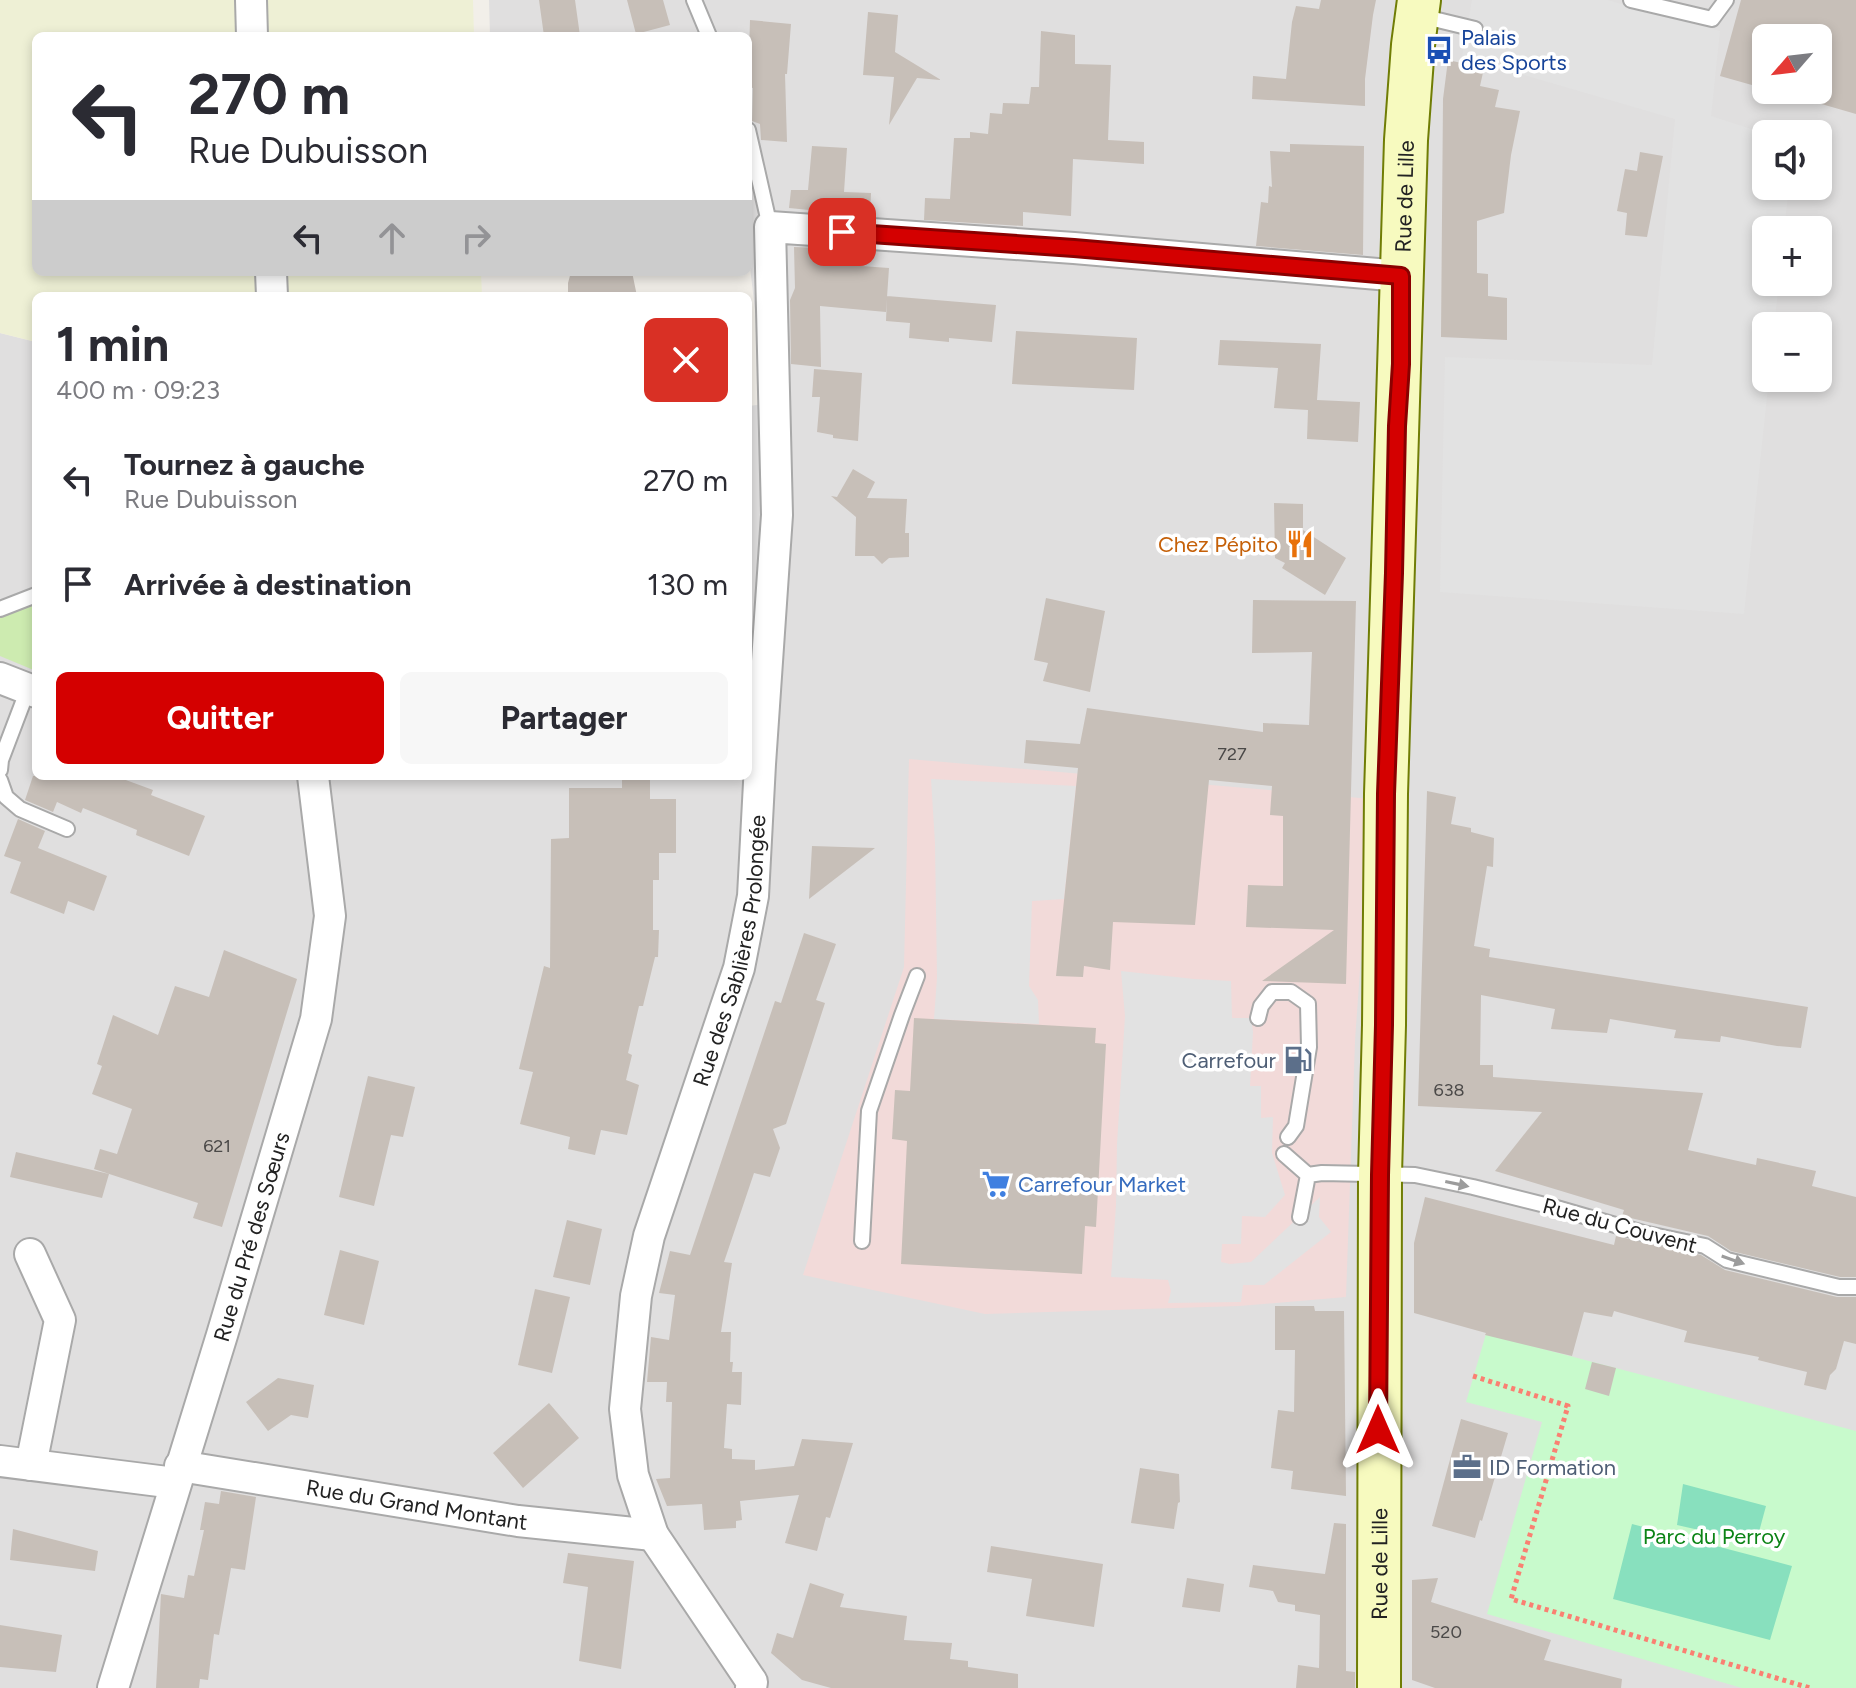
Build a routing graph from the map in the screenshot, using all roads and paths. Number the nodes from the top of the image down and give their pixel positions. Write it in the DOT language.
graph roads {
  1 [pos="251,0"];
  2 [pos="694,0"];
  3 [pos="1631,0"];
  4 [pos="1726,0"];
  5 [pos="1418,7"];
  6 [pos="1475,29"];
  7 [pos="252,32"];
  8 [pos="707,32"];
  9 [pos="752,148"];
  10 [pos="770,227"];
  11 [pos="1401,276"];
  12 [pos="32,597"];
  13 [pos="0,609"];
  14 [pos="0,678"];
  15 [pos="32,691"];
  16 [pos="0,770"];
  17 [pos="0,780"];
  18 [pos="313,780"];
  19 [pos="67,829"];
  20 [pos="917,976"];
  21 [pos="1258,1018"];
  22 [pos="1288,1137"];
  23 [pos="1284,1154"];
  24 [pos="1308,1175"];
  25 [pos="1380,1175"];
  26 [pos="1300,1217"];
  27 [pos="862,1241"];
  28 [pos="30,1254"];
  29 [pos="1856,1287"];
  30 [pos="1473,1376"];
  31 [pos="0,1461"];
  32 [pos="31,1465"];
  33 [pos="178,1474"];
  34 [pos="653,1535"];
  35 [pos="755,1685"];
  36 [pos="113,1688"];
  37 [pos="1379,1688"];
  38 [pos="1810,1688"];
  1 -- 7 [label="street"];
  2 -- 8 [label="lane"];
  3 -- 4 [label="lane"];
  5 -- 6 [label="lane"];
  5 -- 11 [label="main road, Rue de Lille"];
  9 -- 10 [label="lane, Rue des Sablières Prolongée"];
  10 -- 11 [label="street"];
  10 -- 34 [label="street, Rue des Sablières Prolongée"];
  11 -- 25 [label="main road, Rue de Lille"];
  12 -- 13 [label="lane"];
  14 -- 15 [label="street"];
  15 -- 16 [label="lane"];
  17 -- 19 [label="lane"];
  18 -- 33 [label="street, Rue du Pré des Sœurs"];
  20 -- 27 [label="lane"];
  21 -- 22 [label="lane"];
  23 -- 24 [label="lane"];
  24 -- 25 [label="lane, Rue du Couvent"];
  24 -- 26 [label="lane"];
  25 -- 29 [label="lane, Rue du Couvent, one-way"];
  25 -- 37 [label="main road, Rue de Lille"];
  28 -- 32 [label="street"];
  30 -- 38 [label="path"];
  31 -- 32 [label="street, Rue du Grand Montant"];
  32 -- 33 [label="street, Rue du Grand Montant"];
  33 -- 34 [label="street, Rue du Grand Montant"];
  33 -- 36 [label="street, Rue du Pré des Sœurs"];
  34 -- 35 [label="street, Rue des Sablières Prolongée"];
}
